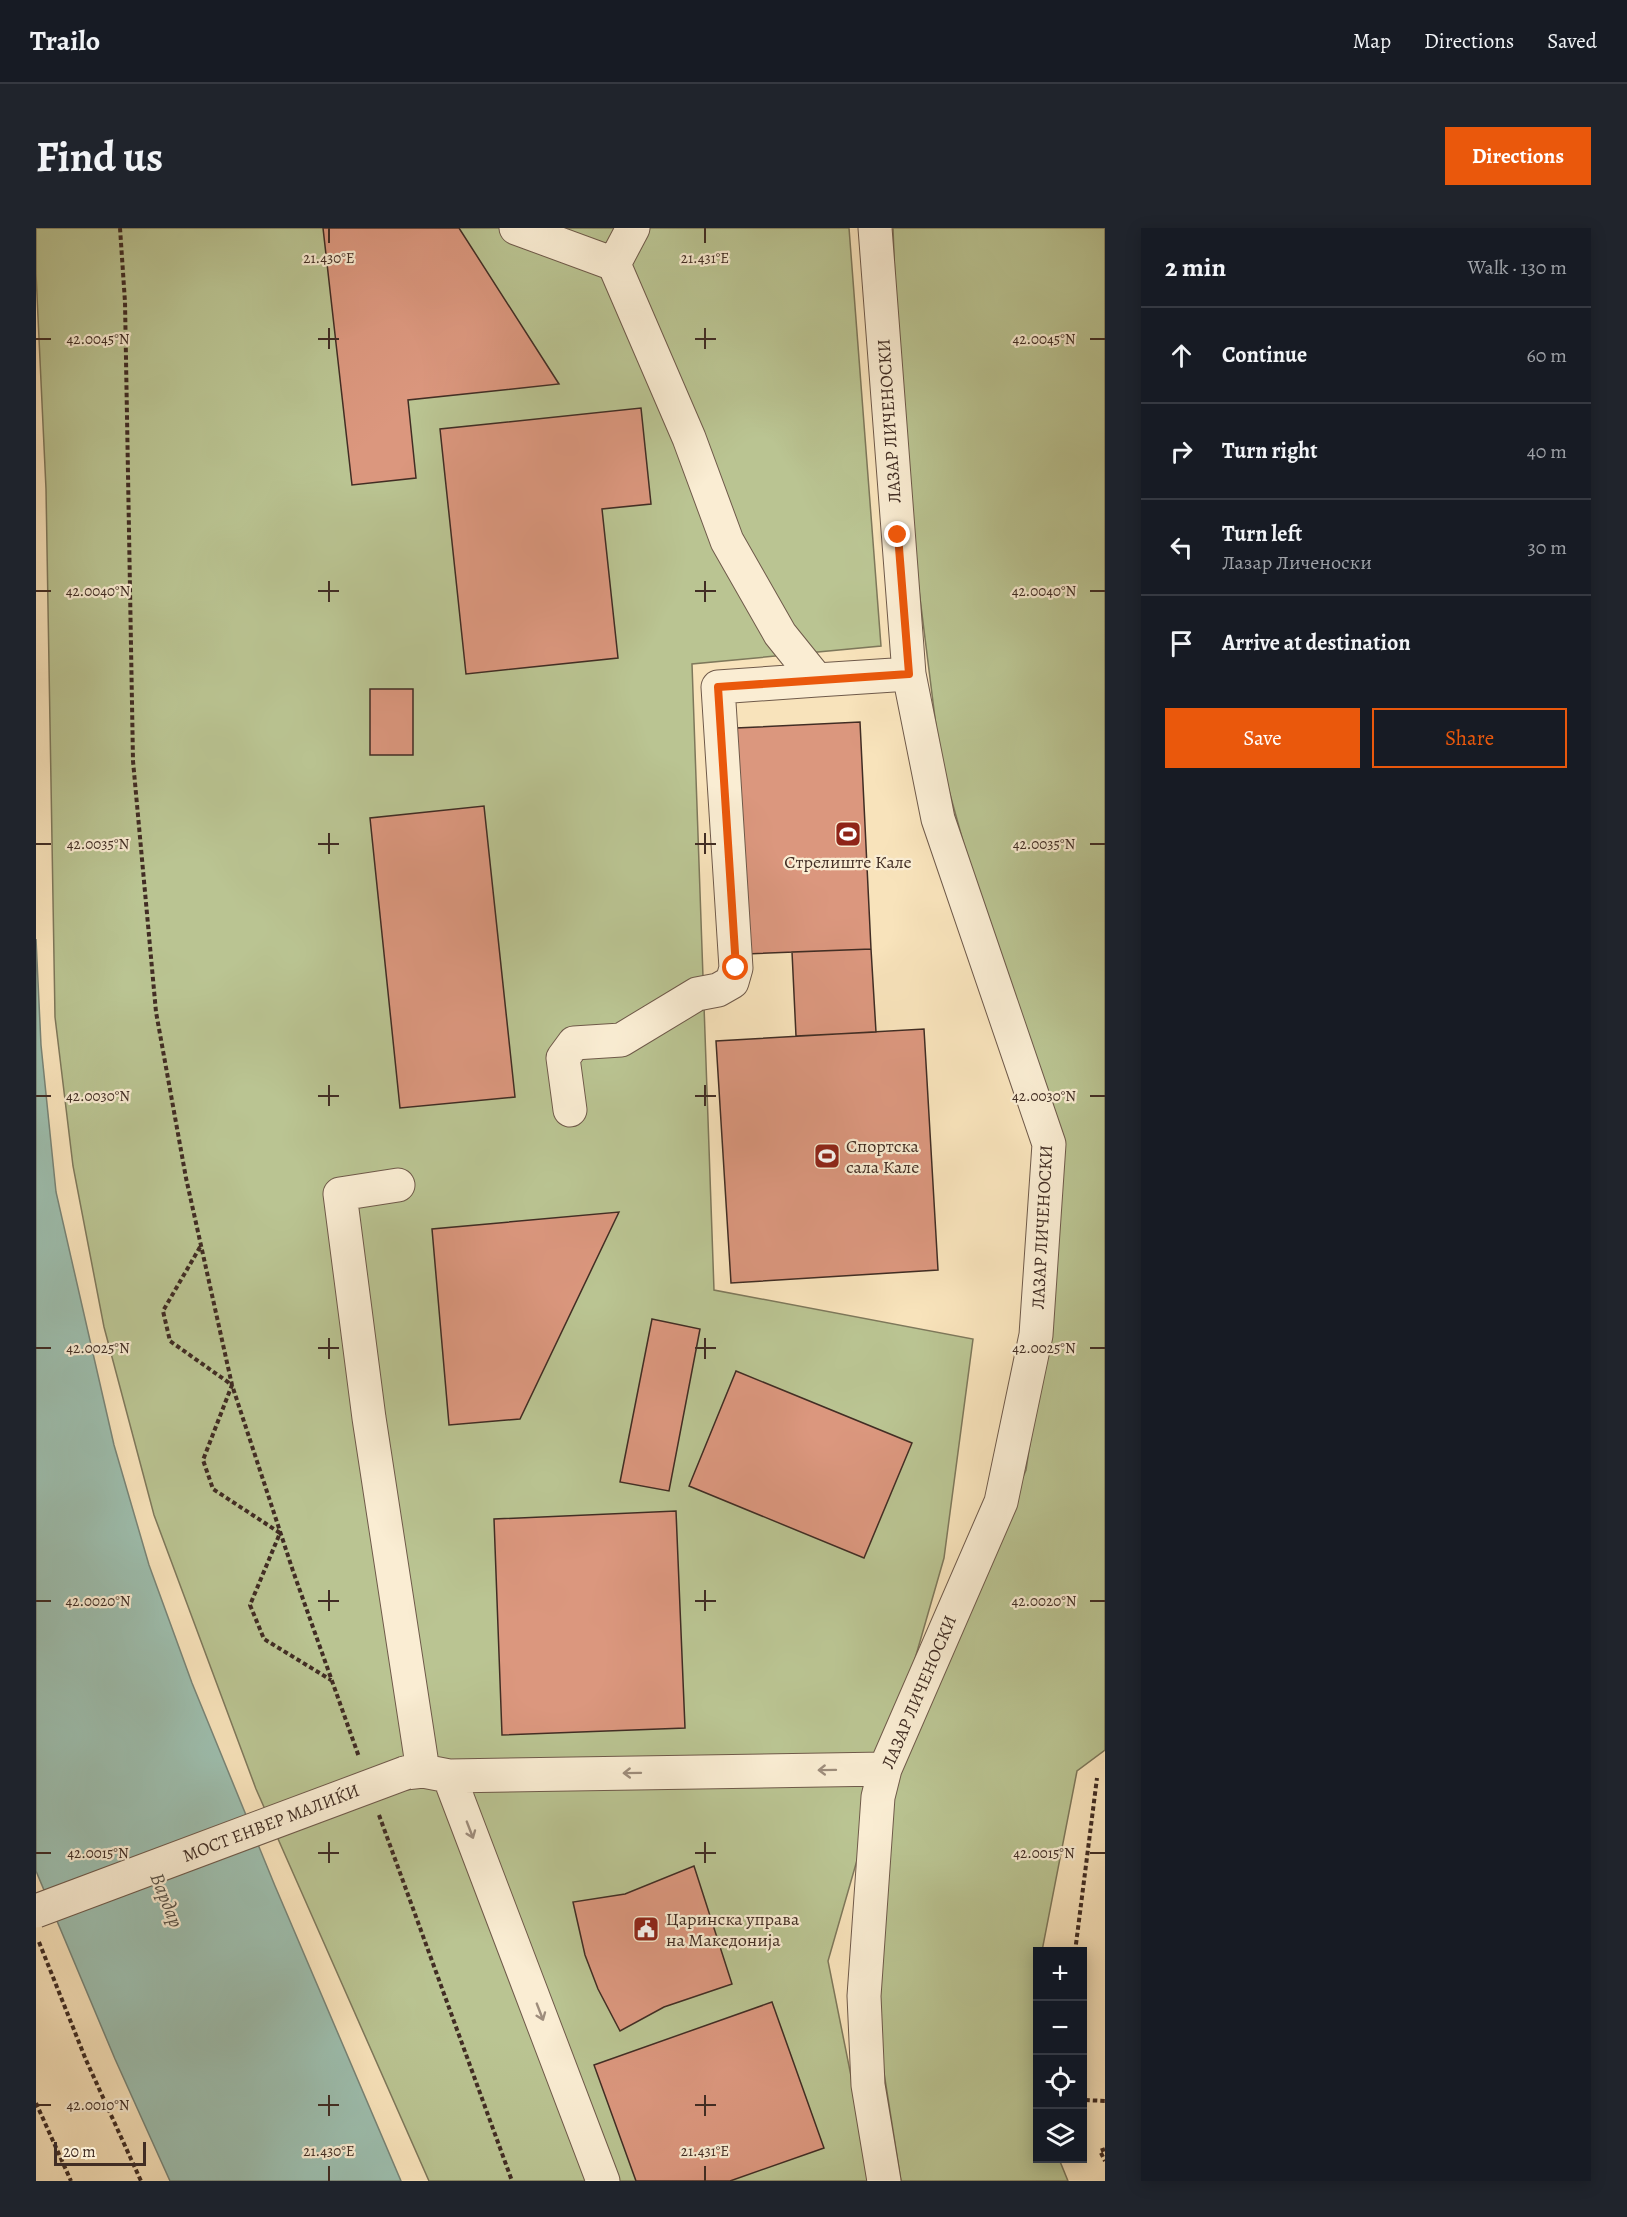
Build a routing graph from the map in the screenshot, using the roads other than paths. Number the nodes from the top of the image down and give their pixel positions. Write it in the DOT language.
graph roads {
  1 [pos="516,228"];
  2 [pos="633,228"];
  3 [pos="875,228"];
  4 [pos="614,264"];
  5 [pos="909,674"];
  6 [pos="817,680"];
  7 [pos="570,1110"];
  8 [pos="398,1185"];
  9 [pos="885,1769"];
  10 [pos="426,1773"];
  11 [pos="36,1911"];
  12 [pos="603,2181"];
  13 [pos="884,2181"];
  1 -- 4 [label="street"];
  2 -- 4 [label="street"];
  3 -- 5 [label="street, ЛАЗАР ЛИЧЕНОСКИ"];
  4 -- 6 [label="street"];
  5 -- 6 [label="street"];
  5 -- 9 [label="street, ЛАЗАР ЛИЧЕНОСКИ"];
  6 -- 7 [label="street"];
  8 -- 10 [label="street"];
  9 -- 10 [label="street, МОСТ ЕНВЕР МАЛИЌИ, one-way"];
  9 -- 13 [label="street, ЛАЗАР ЛИЧЕНОСКИ"];
  10 -- 11 [label="street, МОСТ ЕНВЕР МАЛИЌИ, bridge"];
  10 -- 12 [label="street, one-way"];
}
